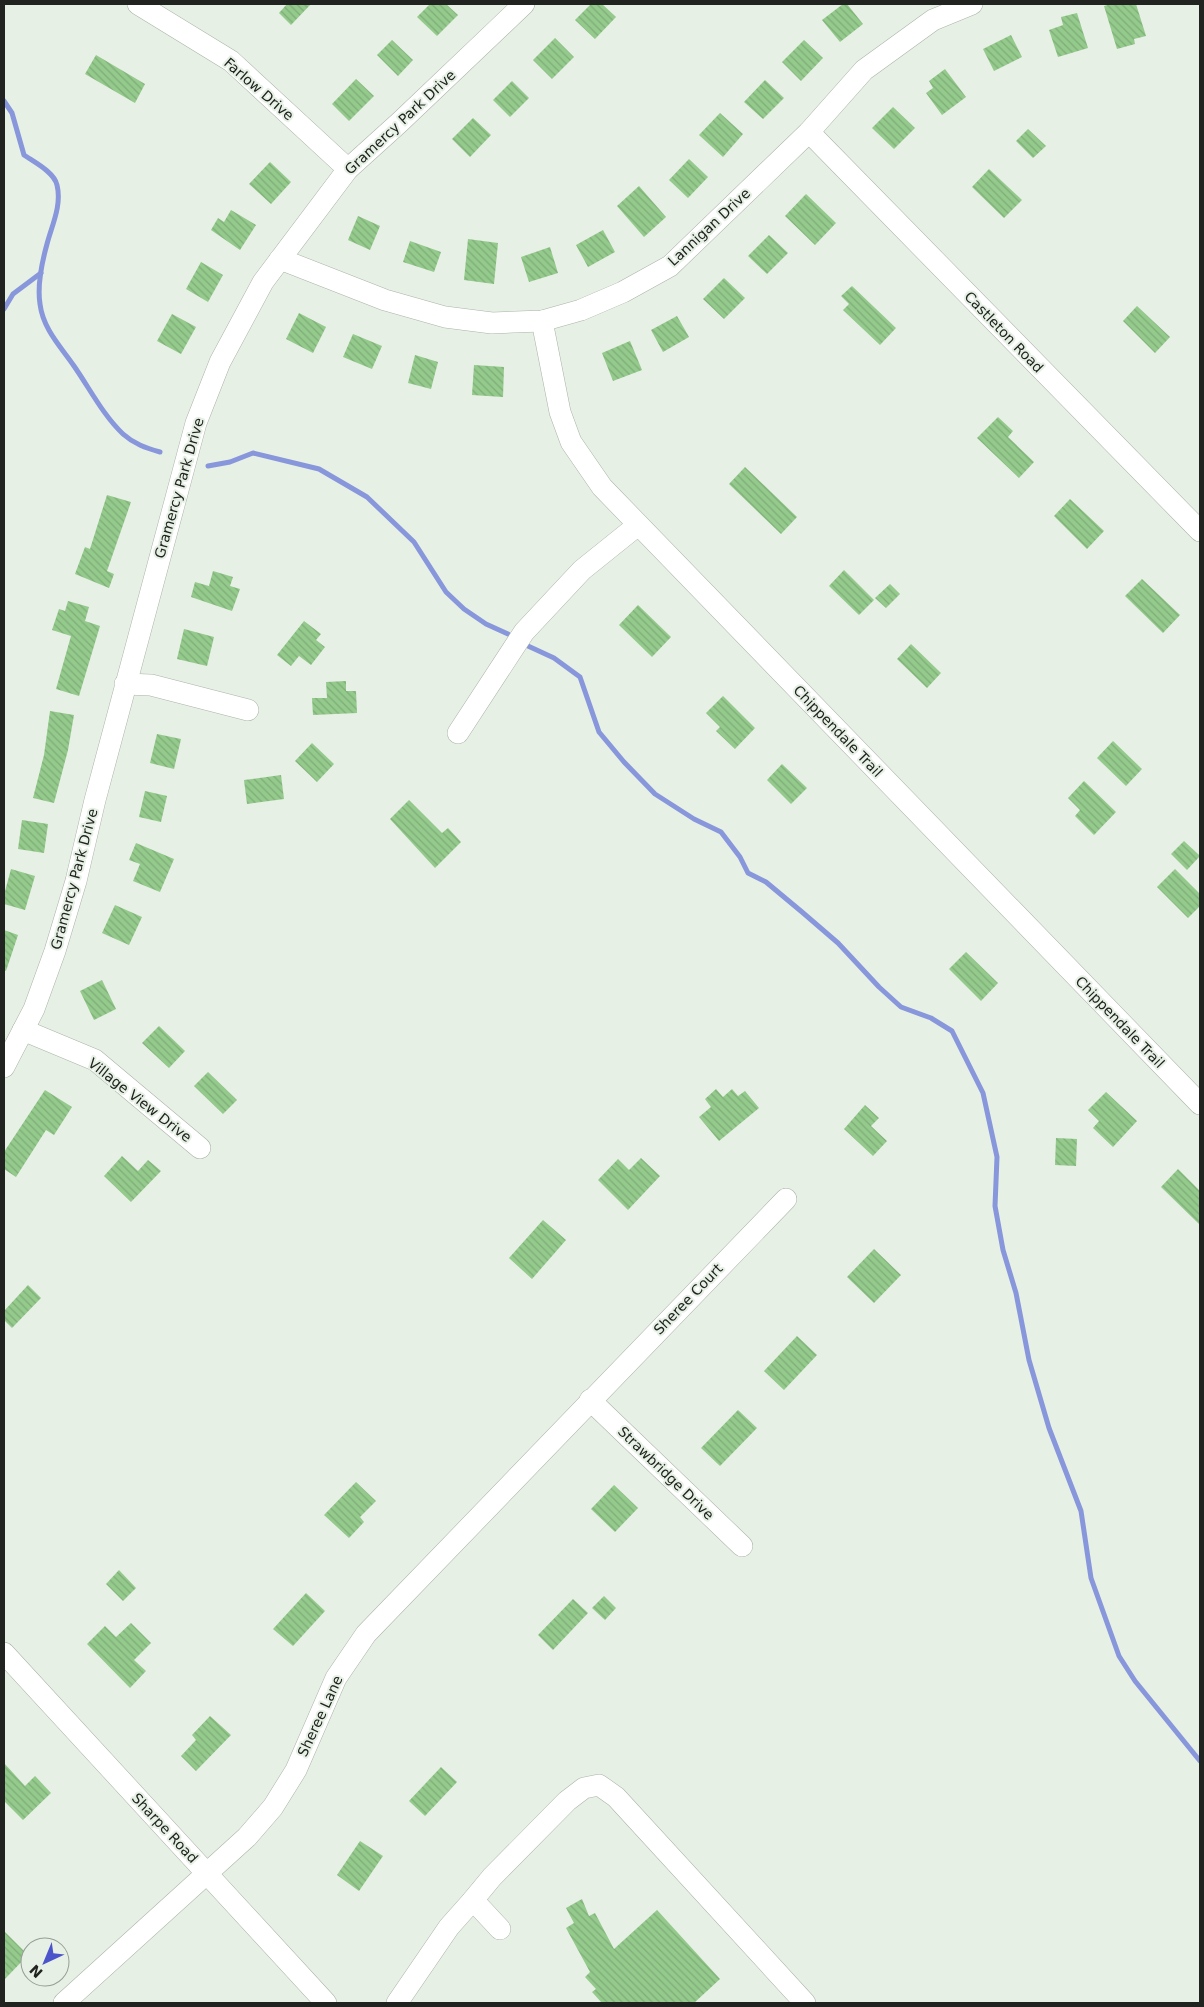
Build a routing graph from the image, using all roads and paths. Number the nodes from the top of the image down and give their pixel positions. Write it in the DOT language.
graph roads {
  1 [pos="138,4"];
  2 [pos="524,4"];
  3 [pos="972,4"];
  4 [pos="808,132"];
  5 [pos="348,169"];
  6 [pos="280,259"];
  7 [pos="542,321"];
  8 [pos="638,525"];
  9 [pos="1200,532"];
  10 [pos="125,684"];
  11 [pos="248,710"];
  12 [pos="458,733"];
  13 [pos="23,1030"];
  14 [pos="4,1067"];
  15 [pos="1200,1104"];
  16 [pos="200,1148"];
  17 [pos="786,1198"];
  18 [pos="590,1400"];
  19 [pos="742,1546"];
  20 [pos="4,1653"];
  21 [pos="206,1873"];
  22 [pos="473,1900"];
  23 [pos="500,1929"];
  24 [pos="64,2003"];
  25 [pos="326,2003"];
  26 [pos="397,2003"];
  27 [pos="805,2003"];
  1 -- 5 [label="street, Farlow Drive"];
  2 -- 5 [label="street, Gramercy Park Drive"];
  3 -- 4 [label="street, Lannigan Drive"];
  4 -- 7 [label="street, Lannigan Drive"];
  4 -- 9 [label="street, Castleton Road"];
  5 -- 6 [label="street, Gramercy Park Drive"];
  6 -- 7 [label="street, Lannigan Drive"];
  6 -- 10 [label="street, Gramercy Park Drive"];
  7 -- 8 [label="street, Chippendale Trail"];
  8 -- 12 [label="street"];
  8 -- 15 [label="street, Chippendale Trail"];
  10 -- 11 [label="street"];
  10 -- 13 [label="street, Gramercy Park Drive"];
  13 -- 14 [label="street, Gramercy Park Drive"];
  13 -- 16 [label="street, Village View Drive"];
  17 -- 18 [label="street, Sheree Court"];
  18 -- 19 [label="street, Strawbridge Drive"];
  18 -- 21 [label="street, Sheree Lane"];
  20 -- 21 [label="street, Sharpe Road"];
  21 -- 24 [label="street, Sheree Lane"];
  21 -- 25 [label="street, Sharpe Road"];
  22 -- 23 [label="street"];
  22 -- 26 [label="street"];
  22 -- 27 [label="street"];
}
